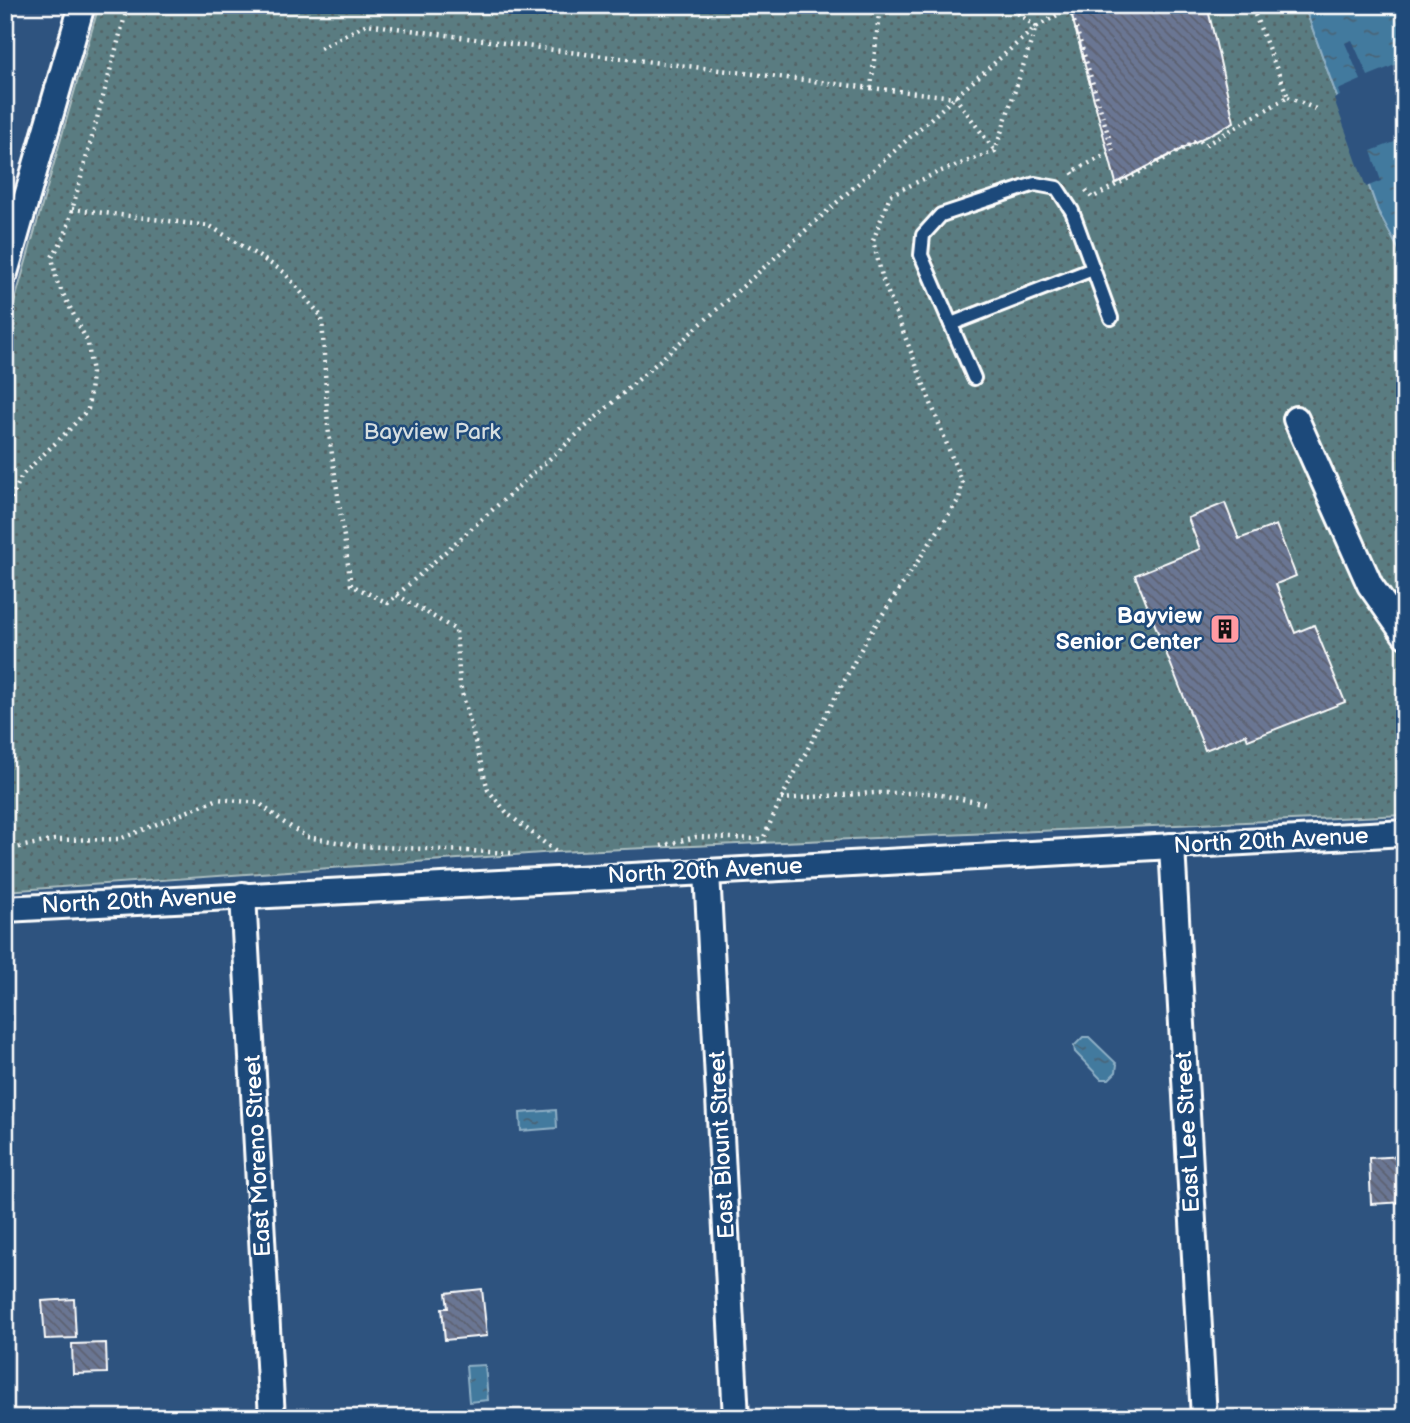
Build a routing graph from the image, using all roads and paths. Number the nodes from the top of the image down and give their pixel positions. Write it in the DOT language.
graph roads {
  1 [pos="82,5"];
  2 [pos="128,5"];
  3 [pos="880,5"];
  4 [pos="1007,5"];
  5 [pos="1251,5"];
  6 [pos="1070,8"];
  7 [pos="320,48"];
  8 [pos="871,88"];
  9 [pos="955,97"];
  10 [pos="1288,97"];
  11 [pos="1318,110"];
  12 [pos="995,151"];
  13 [pos="1079,181"];
  14 [pos="1085,189"];
  15 [pos="72,209"];
  16 [pos="1093,269"];
  17 [pos="5,273"];
  18 [pos="1111,318"];
  19 [pos="951,324"];
  20 [pos="974,378"];
  21 [pos="1296,419"];
  22 [pos="962,483"];
  23 [pos="5,561"];
  24 [pos="397,595"];
  25 [pos="1405,635"];
  26 [pos="781,799"];
  27 [pos="987,804"];
  28 [pos="1405,833"];
  29 [pos="763,839"];
  30 [pos="653,846"];
  31 [pos="1172,846"];
  32 [pos="5,850"];
  33 [pos="556,852"];
  34 [pos="567,852"];
  35 [pos="513,853"];
  36 [pos="546,853"];
  37 [pos="766,869"];
  38 [pos="707,872"];
  39 [pos="243,895"];
  40 [pos="5,909"];
  41 [pos="272,1418"];
  42 [pos="736,1418"];
  43 [pos="1203,1418"];
  1 -- 17 [label="street"];
  2 -- 15 [label="path"];
  3 -- 8 [label="path"];
  4 -- 9 [label="path"];
  5 -- 10 [label="path"];
  6 -- 13 [label="path"];
  7 -- 8 [label="path"];
  8 -- 9 [label="path"];
  9 -- 12 [label="path"];
  9 -- 24 [label="path"];
  10 -- 11 [label="path"];
  10 -- 14 [label="path"];
  15 -- 23 [label="path"];
  15 -- 24 [label="path"];
  16 -- 18 [label="lane"];
  16 -- 19 [label="lane"];
  16 -- 19 [label="lane"];
  19 -- 20 [label="lane"];
  21 -- 25 [label="street"];
  22 -- 26 [label="path"];
  24 -- 33 [label="path"];
  26 -- 27 [label="path"];
  26 -- 29 [label="path"];
  28 -- 31 [label="street, North 20th Avenue"];
  29 -- 30 [label="path"];
  29 -- 37 [label="path"];
  31 -- 37 [label="street, North 20th Avenue"];
  31 -- 43 [label="street, East Lee Street"];
  32 -- 35 [label="path"];
  33 -- 34 [label="path"];
  33 -- 36 [label="path"];
  37 -- 38 [label="street, North 20th Avenue"];
  38 -- 39 [label="street, North 20th Avenue"];
  38 -- 42 [label="street, East Blount Street"];
  39 -- 40 [label="street, North 20th Avenue"];
  39 -- 41 [label="street, East Moreno Street"];
}
